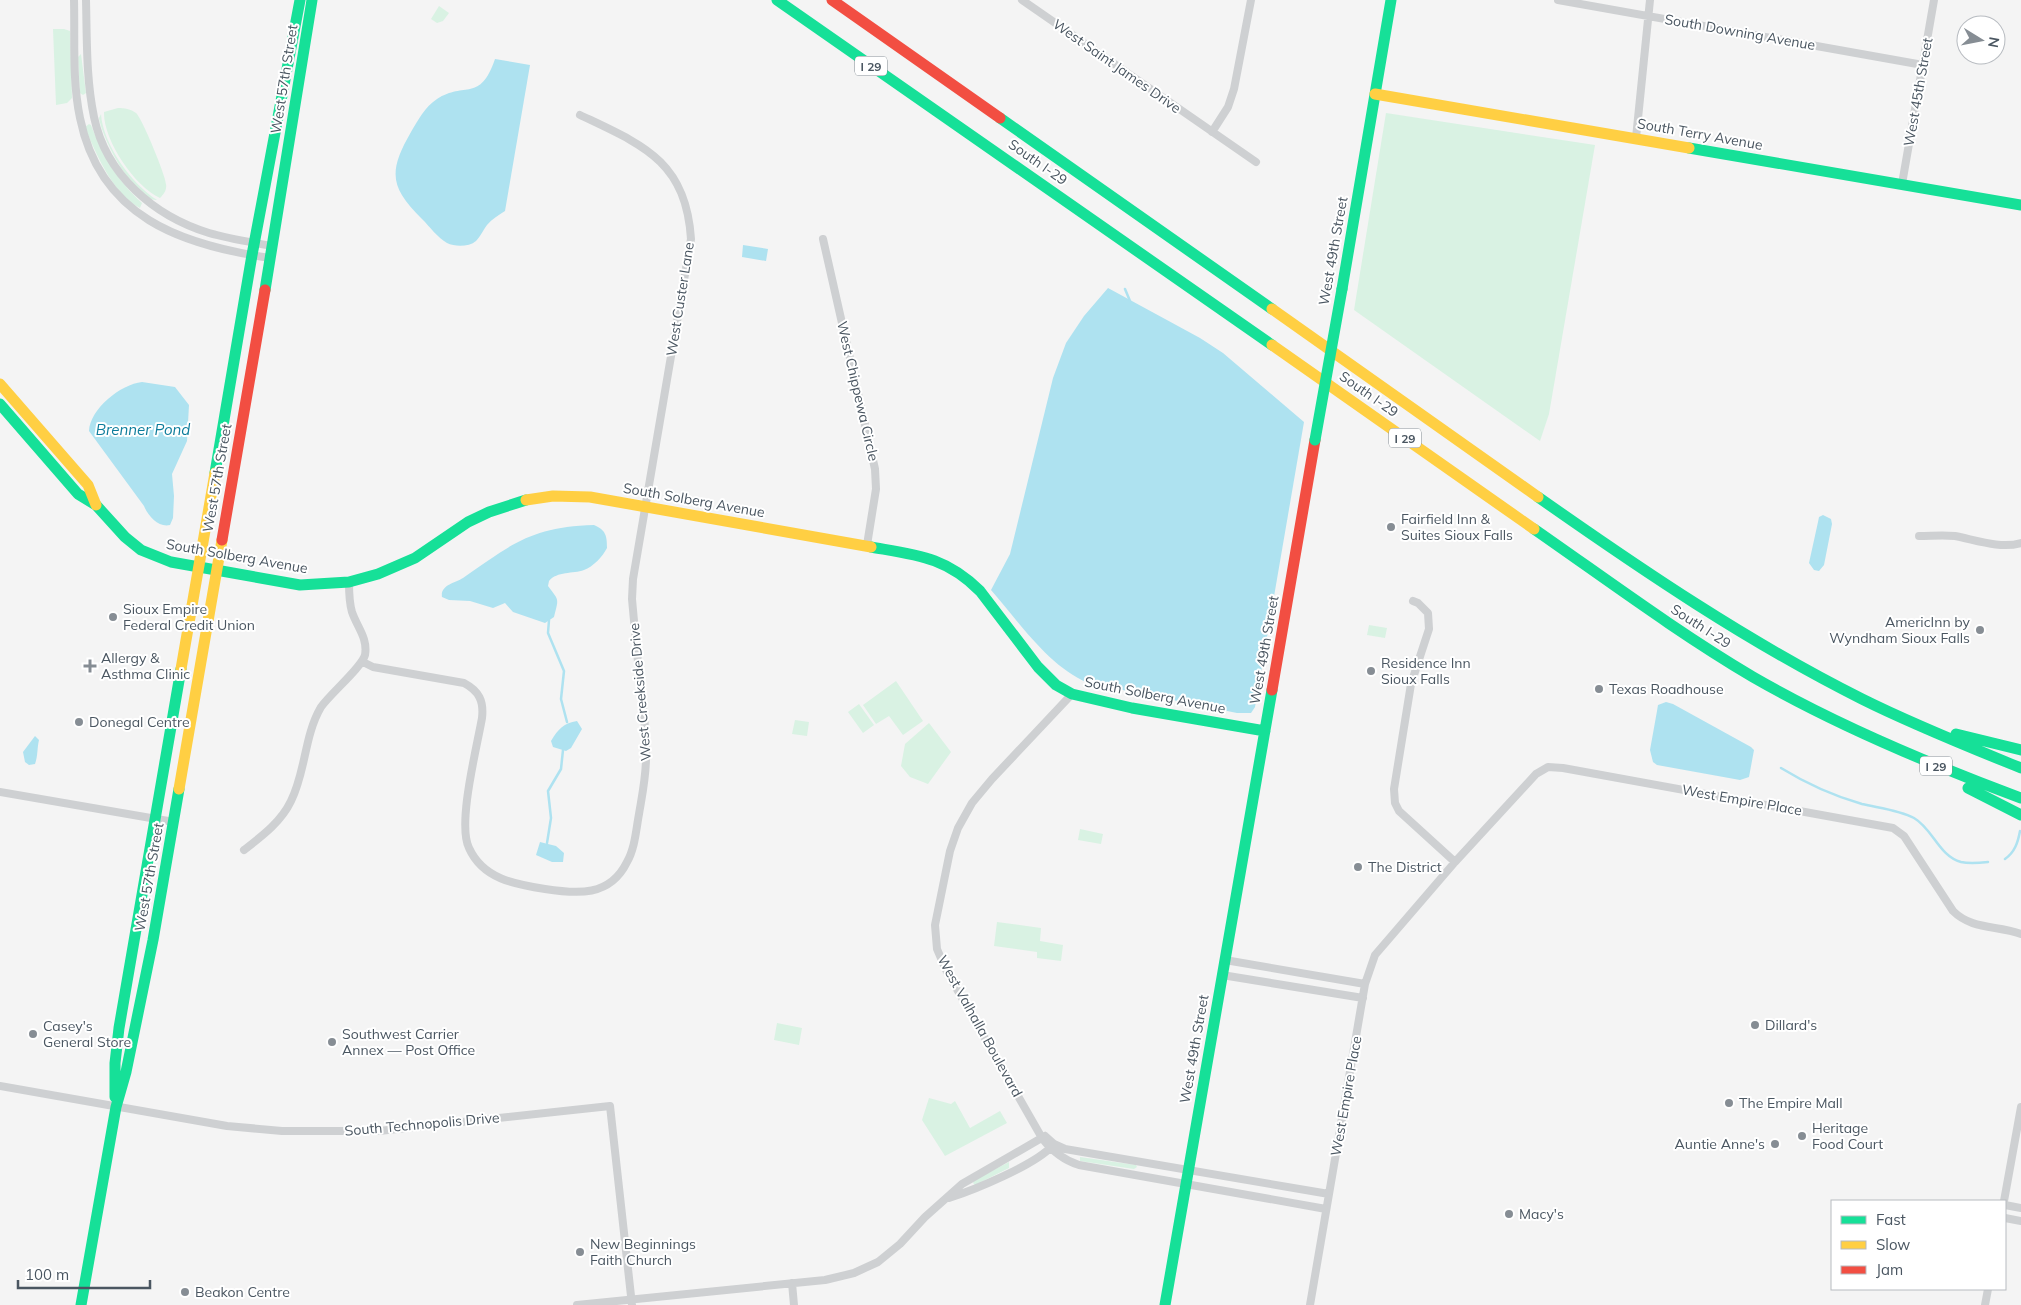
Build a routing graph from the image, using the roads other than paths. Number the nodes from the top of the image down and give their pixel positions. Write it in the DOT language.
graph roads {
  1 [pos="74,0"];
  2 [pos="86,0"];
  3 [pos="300,0"];
  4 [pos="312,0"];
  5 [pos="777,0"];
  6 [pos="832,0"];
  7 [pos="1022,0"];
  8 [pos="1251,0"];
  9 [pos="1391,0"];
  10 [pos="1558,0"];
  11 [pos="1650,0"];
  12 [pos="1934,0"];
  13 [pos="1649,16"];
  14 [pos="1922,64"];
  15 [pos="1375,94"];
  16 [pos="580,115"];
  17 [pos="1212,132"];
  18 [pos="1636,138"];
  19 [pos="1256,162"];
  20 [pos="1902,184"];
  21 [pos="2021,204"];
  22 [pos="824,239"];
  23 [pos="255,242"];
  24 [pos="272,246"];
  25 [pos="252,255"];
  26 [pos="270,258"];
  27 [pos="0,384"];
  28 [pos="0,404"];
  29 [pos="96,505"];
  30 [pos="645,506"];
  31 [pos="1919,536"];
  32 [pos="2021,543"];
  33 [pos="867,545"];
  34 [pos="199,568"];
  35 [pos="217,570"];
  36 [pos="348,582"];
  37 [pos="1413,601"];
  38 [pos="363,662"];
  39 [pos="1072,694"];
  40 [pos="1879,707"];
  41 [pos="1853,729"];
  42 [pos="1265,731"];
  43 [pos="2021,750"];
  44 [pos="2021,768"];
  45 [pos="0,792"];
  46 [pos="2021,798"];
  47 [pos="2021,815"];
  48 [pos="156,819"];
  49 [pos="174,822"];
  50 [pos="244,850"];
  51 [pos="1455,862"];
  52 [pos="2021,934"];
  53 [pos="1225,960"];
  54 [pos="1222,975"];
  55 [pos="1365,984"];
  56 [pos="1363,998"];
  57 [pos="0,1086"];
  58 [pos="116,1107"];
  59 [pos="2021,1107"];
  60 [pos="1044,1137"];
  61 [pos="1052,1146"];
  62 [pos="1188,1169"];
  63 [pos="1186,1183"];
  64 [pos="1329,1194"];
  65 [pos="947,1199"];
  66 [pos="2004,1200"];
  67 [pos="2006,1206"];
  68 [pos="2021,1208"];
  69 [pos="1326,1209"];
  70 [pos="2006,1218"];
  71 [pos="2021,1221"];
  72 [pos="792,1283"];
  73 [pos="1988,1290"];
  74 [pos="632,1302"];
  75 [pos="81,1305"];
  76 [pos="577,1305"];
  77 [pos="794,1305"];
  78 [pos="1165,1305"];
  79 [pos="1310,1305"];
  80 [pos="1985,1305"];
  1 -- 25 [label="street"];
  2 -- 23 [label="street"];
  3 -- 23 [label="main road, West 57th Street"];
  4 -- 24 [label="main road, West 57th Street"];
  5 -- 41 [label="main road, South I-29 / I 29"];
  6 -- 40 [label="main road, South I-29 / I 29"];
  7 -- 17 [label="street, West Saint James Drive"];
  8 -- 17 [label="street"];
  9 -- 15 [label="main road, West 49th Street"];
  10 -- 13 [label="street, South Downing Avenue"];
  11 -- 13 [label="street"];
  12 -- 14 [label="street, West 45th Street"];
  13 -- 14 [label="street, South Downing Avenue"];
  13 -- 18 [label="street"];
  14 -- 20 [label="street, West 45th Street"];
  15 -- 18 [label="main road, South Terry Avenue"];
  15 -- 42 [label="main road, West 49th Street, bridge"];
  16 -- 30 [label="street, West Custer Lane"];
  17 -- 19 [label="street, West Saint James Drive"];
  18 -- 20 [label="main road, South Terry Avenue"];
  20 -- 21 [label="main road, South Terry Avenue"];
  22 -- 33 [label="street, West Chippewa Circle"];
  23 -- 24 [label="street"];
  23 -- 25 [label="main road, West 57th Street"];
  24 -- 26 [label="main road, West 57th Street"];
  25 -- 26 [label="street"];
  25 -- 34 [label="main road, West 57th Street"];
  26 -- 35 [label="main road, West 57th Street"];
  27 -- 29 [label="main road, South Solberg Avenue"];
  28 -- 29 [label="main road, South Solberg Avenue"];
  29 -- 34 [label="main road, South Solberg Avenue"];
  30 -- 33 [label="main road, South Solberg Avenue"];
  30 -- 36 [label="main road, South Solberg Avenue"];
  30 -- 38 [label="street, West Creekside Drive"];
  31 -- 32 [label="street"];
  33 -- 39 [label="main road, South Solberg Avenue"];
  34 -- 35 [label="main road, South Solberg Avenue"];
  34 -- 48 [label="main road, West 57th Street"];
  35 -- 36 [label="main road, South Solberg Avenue"];
  35 -- 49 [label="main road, West 57th Street"];
  36 -- 38 [label="street"];
  37 -- 51 [label="street"];
  38 -- 50 [label="street"];
  39 -- 42 [label="main road, South Solberg Avenue"];
  39 -- 60 [label="street, West Valhalla Boulevard"];
  40 -- 43 [label="main road"];
  40 -- 44 [label="main road, South I-29 / I 29"];
  41 -- 46 [label="main road, South I-29 / I 29"];
  41 -- 47 [label="main road"];
  42 -- 53 [label="main road, West 49th Street"];
  45 -- 48 [label="street"];
  48 -- 49 [label="street"];
  48 -- 58 [label="main road, West 57th Street"];
  49 -- 58 [label="main road, West 57th Street"];
  51 -- 52 [label="street, West Empire Place"];
  51 -- 55 [label="street, West Empire Place"];
  53 -- 54 [label="main road, West 49th Street"];
  53 -- 55 [label="street"];
  54 -- 56 [label="street"];
  54 -- 62 [label="main road, West 49th Street"];
  55 -- 56 [label="street, West Empire Place"];
  56 -- 64 [label="street, West Empire Place"];
  57 -- 58 [label="street, South Technopolis Drive"];
  58 -- 74 [label="street, South Technopolis Drive"];
  58 -- 75 [label="main road, West 57th Street"];
  59 -- 66 [label="street"];
  60 -- 61 [label="street, West Valhalla Boulevard"];
  60 -- 65 [label="street"];
  61 -- 62 [label="street, West Valhalla Boulevard"];
  61 -- 63 [label="street, West Valhalla Boulevard"];
  61 -- 65 [label="street"];
  62 -- 63 [label="main road, West 49th Street"];
  62 -- 64 [label="street"];
  63 -- 69 [label="street"];
  63 -- 78 [label="main road, West 49th Street"];
  64 -- 69 [label="street, West Empire Place"];
  65 -- 72 [label="street"];
  67 -- 68 [label="street"];
  69 -- 79 [label="street, West Empire Place"];
  70 -- 71 [label="street"];
  72 -- 74 [label="street"];
  72 -- 77 [label="street"];
  73 -- 80 [label="street"];
  74 -- 76 [label="street"];
}
